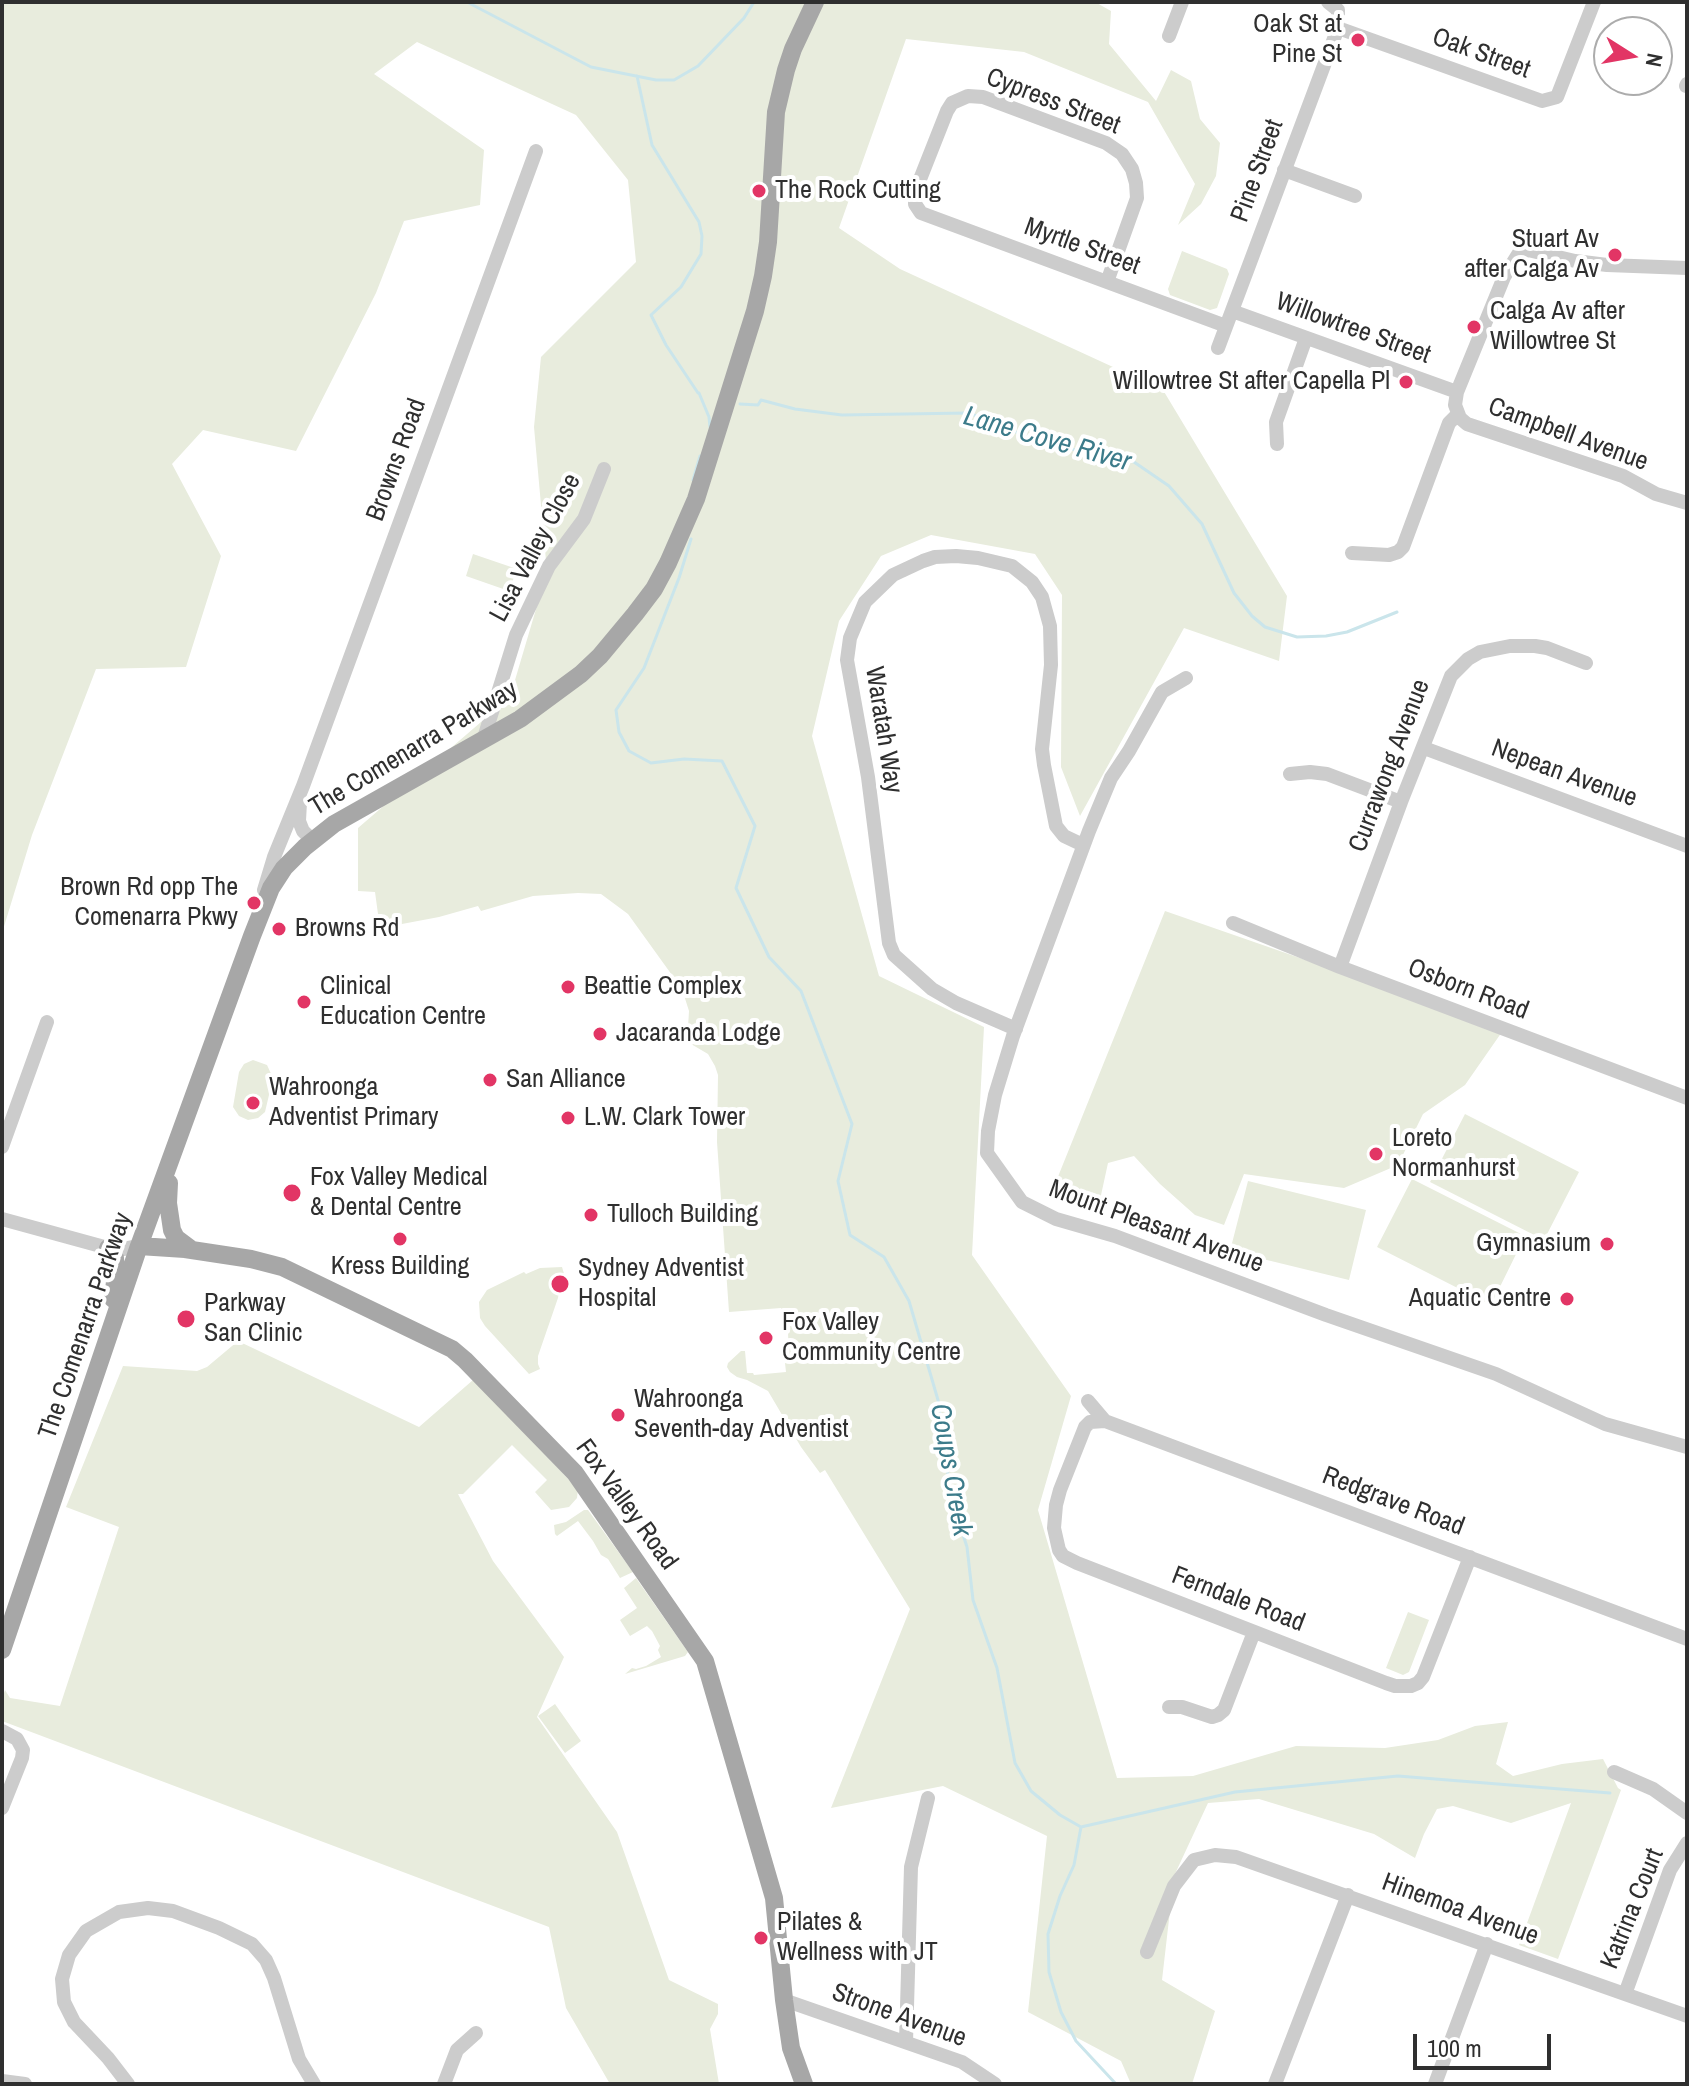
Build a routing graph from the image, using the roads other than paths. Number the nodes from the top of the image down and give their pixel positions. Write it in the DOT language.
graph roads {
  1 [pos="815,2"];
  2 [pos="1182,2"];
  3 [pos="1594,2"];
  4 [pos="1333,6"];
  5 [pos="1338,28"];
  6 [pos="1169,36"];
  7 [pos="536,151"];
  8 [pos="1284,170"];
  9 [pos="1355,196"];
  10 [pos="921,213"];
  11 [pos="1687,268"];
  12 [pos="1107,282"];
  13 [pos="1232,311"];
  14 [pos="1226,326"];
  15 [pos="1306,338"];
  16 [pos="1218,348"];
  17 [pos="1457,392"];
  18 [pos="1458,414"];
  19 [pos="1277,444"];
  20 [pos="604,469"];
  21 [pos="1687,503"];
  22 [pos="1352,553"];
  23 [pos="1586,663"];
  24 [pos="1186,678"];
  25 [pos="483,741"];
  26 [pos="1424,748"];
  27 [pos="1290,774"];
  28 [pos="303,786"];
  29 [pos="1401,802"];
  30 [pos="288,821"];
  31 [pos="308,844"];
  32 [pos="1083,845"];
  33 [pos="1687,846"];
  34 [pos="257,922"];
  35 [pos="1233,923"];
  36 [pos="1340,967"];
  37 [pos="47,1022"];
  38 [pos="1016,1029"];
  39 [pos="1687,1098"];
  40 [pos="2,1147"];
  41 [pos="173,1156"];
  42 [pos="2,1219"];
  43 [pos="139,1246"];
  44 [pos="108,1248"];
  45 [pos="192,1250"];
  46 [pos="105,1345"];
  47 [pos="1088,1401"];
  48 [pos="1105,1421"];
  49 [pos="1687,1447"];
  50 [pos="1470,1557"];
  51 [pos="1254,1632"];
  52 [pos="1687,1639"];
  53 [pos="2,1650"];
  54 [pos="1169,1707"];
  55 [pos="2,1731"];
  56 [pos="1614,1772"];
  57 [pos="928,1798"];
  58 [pos="2,1808"];
  59 [pos="1687,1813"];
  60 [pos="1687,1843"];
  61 [pos="1348,1895"];
  62 [pos="1487,1944"];
  63 [pos="1147,1952"];
  64 [pos="1625,1994"];
  65 [pos="784,2000"];
  66 [pos="1687,2016"];
  67 [pos="476,2033"];
  68 [pos="906,2042"];
  69 [pos="2,2081"];
  70 [pos="126,2083"];
  71 [pos="25,2084"];
  72 [pos="314,2084"];
  73 [pos="444,2084"];
  74 [pos="804,2084"];
  75 [pos="995,2084"];
  76 [pos="1275,2084"];
  77 [pos="1435,2084"];
  1 -- 25 [label="main road, The Comenarra Parkway"];
  2 -- 6 [label="street"];
  3 -- 5 [label="street, Oak Street"];
  4 -- 5 [label="street, Pine Street"];
  5 -- 8 [label="street, Pine Street"];
  7 -- 28 [label="street, Browns Road"];
  8 -- 9 [label="street"];
  8 -- 13 [label="street, Pine Street"];
  10 -- 12 [label="street, Myrtle Street"];
  10 -- 12 [label="street, Cypress Street"];
  11 -- 17 [label="street"];
  12 -- 14 [label="street, Myrtle Street"];
  13 -- 14 [label="street, Pine Street"];
  13 -- 15 [label="street, Willowtree Street"];
  14 -- 16 [label="street, Pine Street"];
  15 -- 17 [label="street, Willowtree Street"];
  15 -- 19 [label="street"];
  17 -- 18 [label="street, Campbell Avenue"];
  18 -- 21 [label="street, Campbell Avenue"];
  18 -- 22 [label="street"];
  20 -- 25 [label="street, Lisa Valley Close"];
  23 -- 26 [label="street, Currawong Avenue"];
  24 -- 32 [label="street, Mount Pleasant Avenue"];
  25 -- 31 [label="main road, The Comenarra Parkway"];
  26 -- 29 [label="street, Currawong Avenue"];
  26 -- 33 [label="street, Nepean Avenue"];
  27 -- 29 [label="street"];
  28 -- 30 [label="street, Browns Road"];
  28 -- 31 [label="street, Browns Road"];
  29 -- 36 [label="street, Currawong Avenue"];
  30 -- 31 [label="street"];
  30 -- 34 [label="street, Browns Road"];
  31 -- 34 [label="main road, The Comenarra Parkway"];
  32 -- 38 [label="street, Mount Pleasant Avenue"];
  32 -- 38 [label="street, Waratah Way"];
  34 -- 41 [label="main road, The Comenarra Parkway"];
  35 -- 36 [label="street, Osborn Road"];
  36 -- 39 [label="street, Osborn Road"];
  37 -- 40 [label="street"];
  38 -- 49 [label="street, Mount Pleasant Avenue"];
  41 -- 43 [label="main road, The Comenarra Parkway"];
  41 -- 45 [label="main road"];
  42 -- 44 [label="street, Fox Valley Road"];
  43 -- 44 [label="street, Fox Valley Road"];
  43 -- 45 [label="main road, Fox Valley Road"];
  43 -- 46 [label="main road, The Comenarra Parkway"];
  44 -- 46 [label="main road"];
  45 -- 65 [label="main road, Fox Valley Road"];
  46 -- 53 [label="main road, The Comenarra Parkway"];
  47 -- 48 [label="street, Redgrave Road"];
  48 -- 50 [label="street, Redgrave Road"];
  48 -- 51 [label="street, Ferndale Road"];
  50 -- 51 [label="street, Ferndale Road"];
  50 -- 52 [label="street, Redgrave Road"];
  51 -- 54 [label="street"];
  55 -- 58 [label="street"];
  56 -- 59 [label="street"];
  57 -- 68 [label="street"];
  60 -- 64 [label="street, Katrina Court"];
  61 -- 62 [label="street, Hinemoa Avenue"];
  61 -- 63 [label="street, Hinemoa Avenue"];
  61 -- 76 [label="street"];
  62 -- 64 [label="street, Hinemoa Avenue"];
  62 -- 77 [label="street"];
  64 -- 66 [label="street, Hinemoa Avenue"];
  65 -- 68 [label="street, Strone Avenue"];
  65 -- 74 [label="main road, Fox Valley Road"];
  67 -- 73 [label="street"];
  68 -- 75 [label="street, Strone Avenue"];
  69 -- 71 [label="street"];
  70 -- 72 [label="street"];
}
